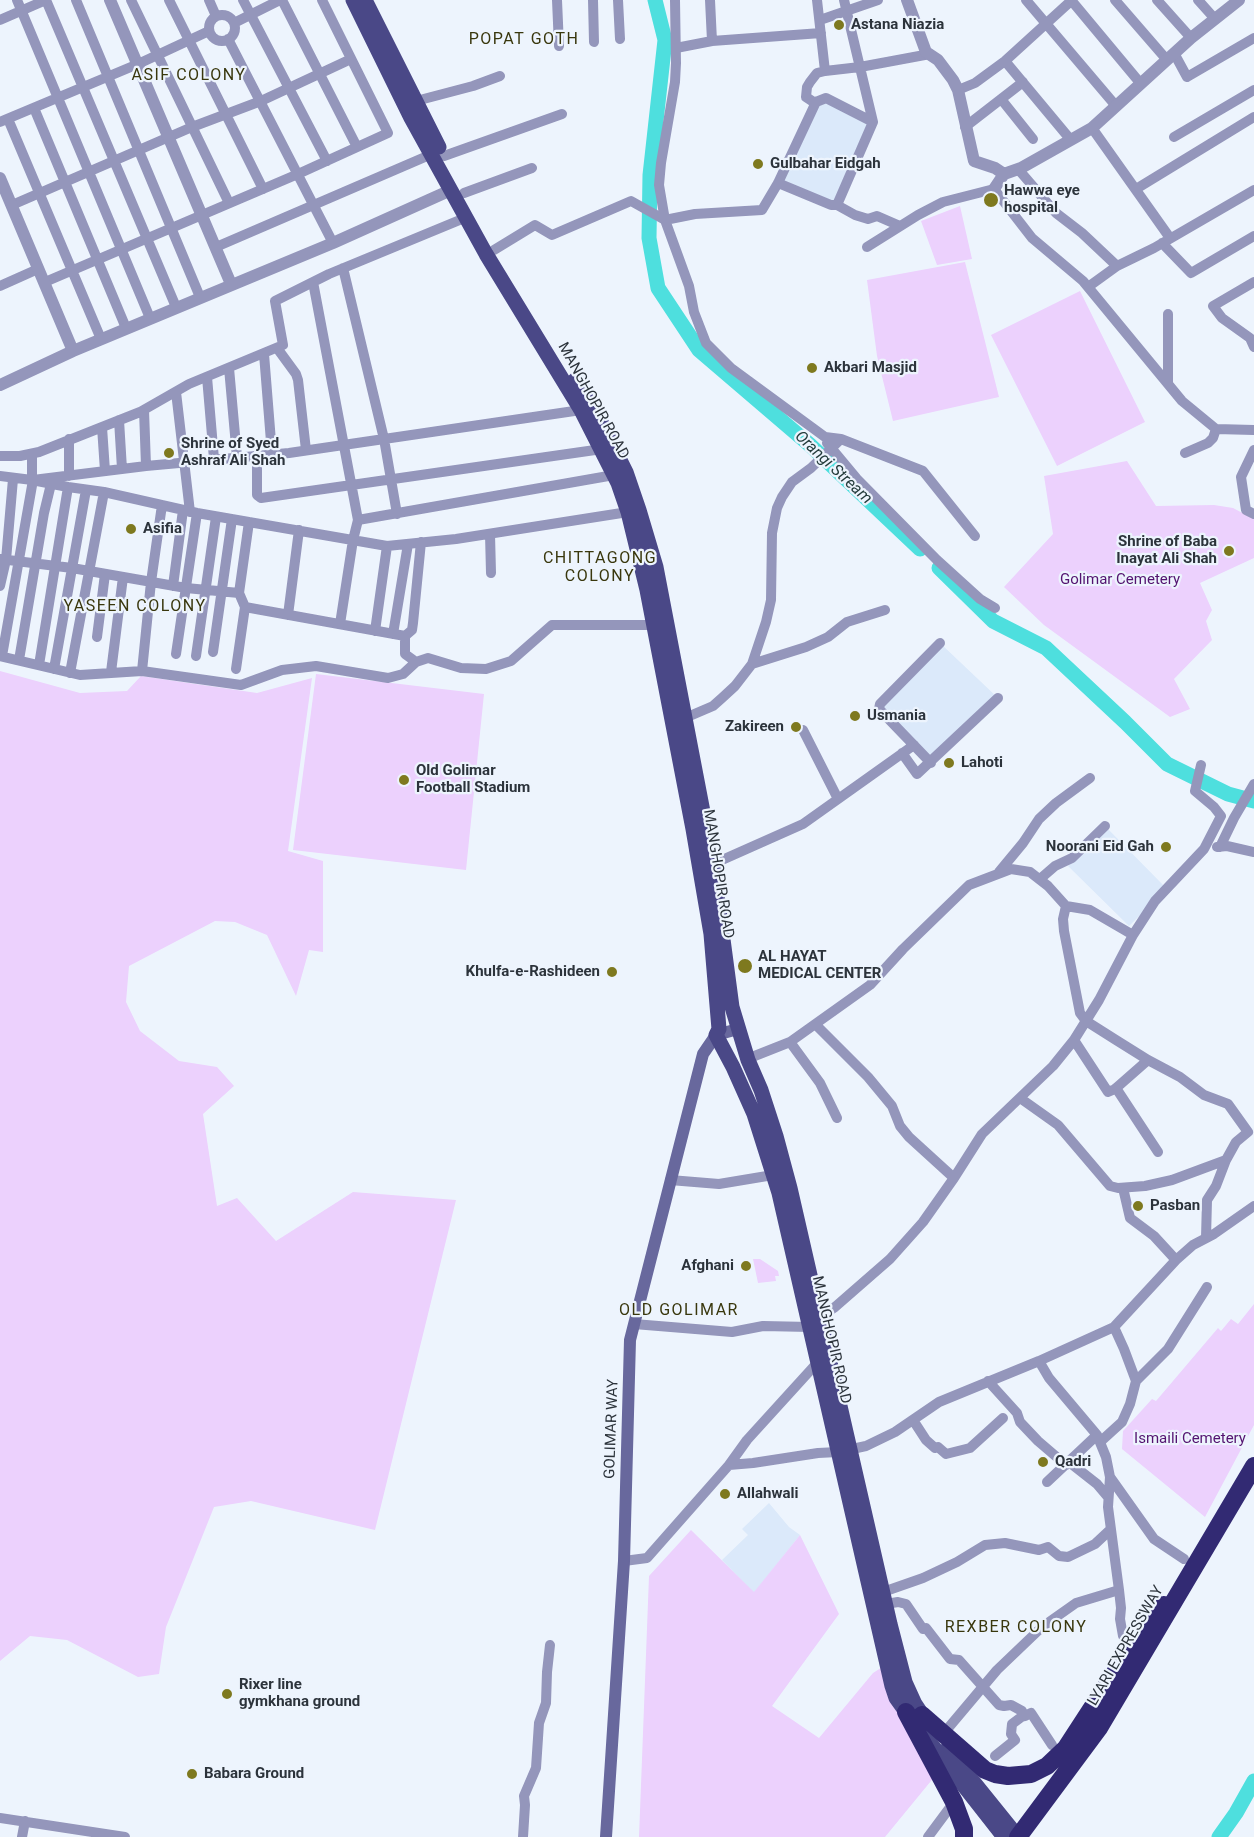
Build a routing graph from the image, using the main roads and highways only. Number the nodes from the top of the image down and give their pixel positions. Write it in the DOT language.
graph roads {
  1 [pos="352,0"];
  2 [pos="365,0"];
  3 [pos="438,155"];
  4 [pos="458,191"];
  5 [pos="738,1029"];
  6 [pos="716,1035"];
  7 [pos="815,1322"];
  8 [pos="844,1450"];
  9 [pos="1254,1466"];
  10 [pos="1184,1584"];
  11 [pos="914,1713"];
  12 [pos="932,1759"];
  13 [pos="967,1834"];
  14 [pos="606,1837"];
  15 [pos="1004,1837"];
  16 [pos="1018,1837"];
  1 -- 3 [label="main road, MANGHOPIR ROAD"];
  2 -- 3 [label="main road, MANGHOPIR ROAD"];
  3 -- 4 [label="main road, MANGHOPIR ROAD"];
  4 -- 5 [label="main road, MANGHOPIR ROAD"];
  4 -- 6 [label="main road, MANGHOPIR ROAD"];
  5 -- 6 [label="main road"];
  5 -- 7 [label="main road, MANGHOPIR ROAD"];
  6 -- 7 [label="main road, MANGHOPIR ROAD"];
  6 -- 14 [label="main road, GOLIMAR WAY"];
  7 -- 8 [label="main road, MANGHOPIR ROAD"];
  7 -- 8 [label="main road, MANGHOPIR ROAD"];
  8 -- 11 [label="main road, MANGHOPIR ROAD"];
  8 -- 11 [label="main road, MANGHOPIR ROAD"];
  9 -- 10 [label="highway, LYARI EXPRESSWAY"];
  10 -- 11 [label="highway"];
  10 -- 16 [label="highway, LYARI EXPRESSWAY"];
  11 -- 12 [label="highway"];
  11 -- 15 [label="main road, MANGHOPIR ROAD"];
  11 -- 16 [label="main road, MANGHOPIR ROAD"];
  12 -- 13 [label="highway"];
  12 -- 13 [label="highway"];
}
